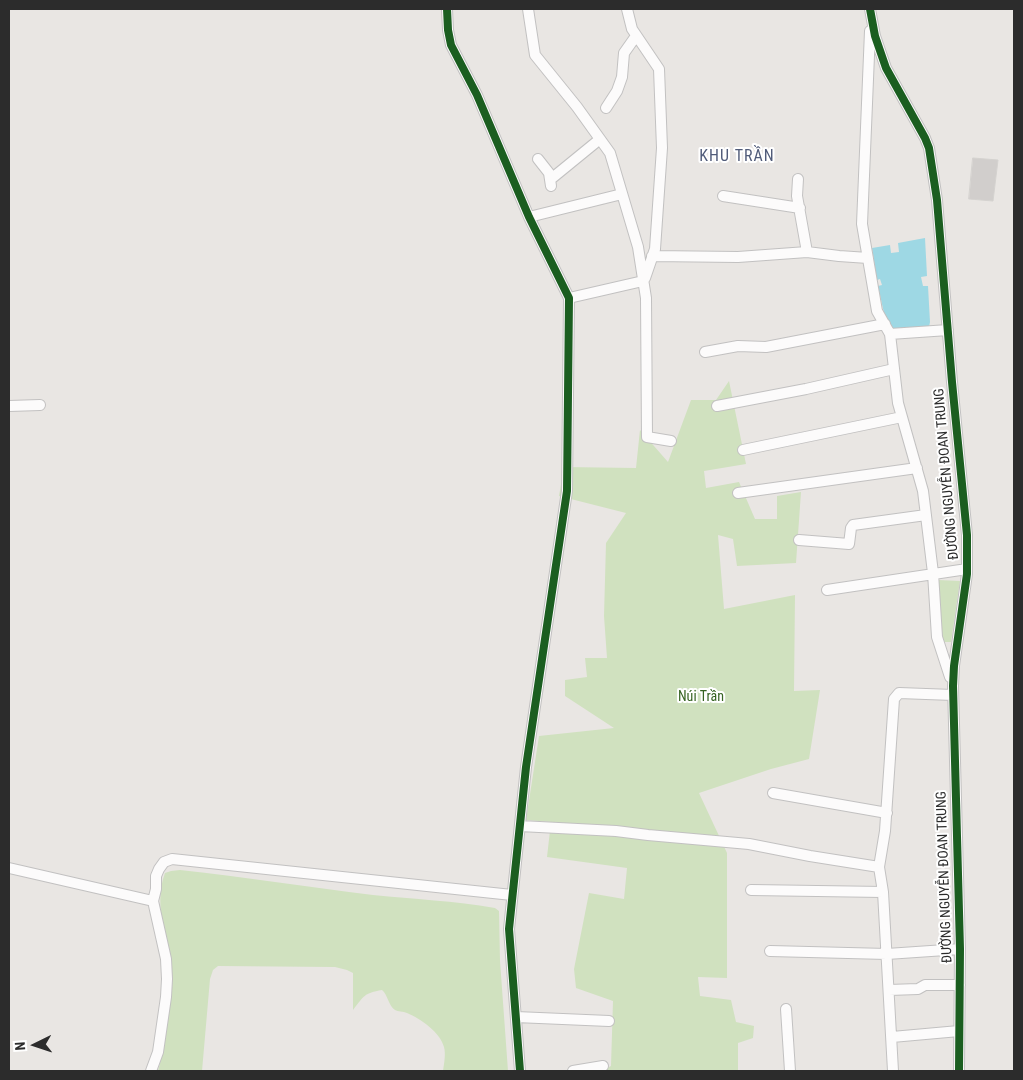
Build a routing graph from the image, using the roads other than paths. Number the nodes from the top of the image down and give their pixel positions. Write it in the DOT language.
graph roads {
  1 [pos="447,9"];
  2 [pos="528,9"];
  3 [pos="628,9"];
  4 [pos="871,12"];
  5 [pos="636,36"];
  6 [pos="606,108"];
  7 [pos="600,139"];
  8 [pos="538,159"];
  9 [pos="798,179"];
  10 [pos="622,194"];
  11 [pos="723,196"];
  12 [pos="800,208"];
  13 [pos="529,217"];
  14 [pos="807,252"];
  15 [pos="652,256"];
  16 [pos="868,258"];
  17 [pos="643,282"];
  18 [pos="569,298"];
  19 [pos="884,324"];
  20 [pos="948,330"];
  21 [pos="890,334"];
  22 [pos="705,352"];
  23 [pos="894,369"];
  24 [pos="40,405"];
  25 [pos="9,406"];
  26 [pos="717,406"];
  27 [pos="902,417"];
  28 [pos="671,441"];
  29 [pos="743,450"];
  30 [pos="916,468"];
  31 [pos="738,493"];
  32 [pos="926,515"];
  33 [pos="799,540"];
  34 [pos="967,569"];
  35 [pos="933,573"];
  36 [pos="827,590"];
  37 [pos="953,690"];
  38 [pos="773,793"];
  39 [pos="886,813"];
  40 [pos="520,826"];
  41 [pos="880,867"];
  42 [pos="9,868"];
  43 [pos="751,890"];
  44 [pos="883,892"];
  45 [pos="512,895"];
  46 [pos="153,902"];
  47 [pos="960,949"];
  48 [pos="770,951"];
  49 [pos="887,954"];
  50 [pos="960,985"];
  51 [pos="889,990"];
  52 [pos="786,1009"];
  53 [pos="516,1018"];
  54 [pos="609,1021"];
  55 [pos="959,1031"];
  56 [pos="892,1037"];
  57 [pos="603,1066"];
  58 [pos="151,1071"];
  59 [pos="520,1071"];
  60 [pos="573,1071"];
  61 [pos="790,1071"];
  62 [pos="893,1071"];
  63 [pos="959,1071"];
  1 -- 13 [label="street"];
  2 -- 7 [label="street"];
  3 -- 5 [label="street"];
  4 -- 16 [label="street"];
  4 -- 20 [label="street, ĐƯỜNG NGUYỄN ĐOAN TRUNG"];
  5 -- 6 [label="street"];
  5 -- 15 [label="street"];
  7 -- 8 [label="street"];
  7 -- 10 [label="street"];
  9 -- 12 [label="street"];
  10 -- 13 [label="street"];
  10 -- 17 [label="street"];
  11 -- 12 [label="street"];
  12 -- 14 [label="street"];
  13 -- 18 [label="street"];
  14 -- 15 [label="street"];
  14 -- 16 [label="street"];
  15 -- 17 [label="street"];
  16 -- 19 [label="street"];
  17 -- 18 [label="street"];
  17 -- 28 [label="street"];
  18 -- 40 [label="street"];
  19 -- 21 [label="street"];
  19 -- 22 [label="street"];
  20 -- 21 [label="street"];
  20 -- 34 [label="street, ĐƯỜNG NGUYỄN ĐOAN TRUNG"];
  21 -- 23 [label="street"];
  23 -- 26 [label="street"];
  23 -- 27 [label="street"];
  24 -- 25 [label="street"];
  27 -- 29 [label="street"];
  27 -- 30 [label="street"];
  30 -- 31 [label="street"];
  30 -- 32 [label="street"];
  32 -- 33 [label="street"];
  32 -- 35 [label="street"];
  34 -- 35 [label="street"];
  34 -- 37 [label="street, ĐƯỜNG NGUYỄN ĐOAN TRUNG"];
  35 -- 36 [label="street"];
  35 -- 37 [label="street"];
  37 -- 39 [label="street"];
  37 -- 47 [label="street, ĐƯỜNG NGUYỄN ĐOAN TRUNG"];
  38 -- 39 [label="street"];
  39 -- 41 [label="street"];
  40 -- 41 [label="street"];
  40 -- 45 [label="street"];
  41 -- 44 [label="street"];
  42 -- 46 [label="street"];
  43 -- 44 [label="street"];
  44 -- 49 [label="street"];
  45 -- 46 [label="street"];
  45 -- 53 [label="street"];
  46 -- 58 [label="street"];
  47 -- 49 [label="street"];
  47 -- 50 [label="street, ĐƯỜNG NGUYỄN ĐOAN TRUNG"];
  48 -- 49 [label="street"];
  49 -- 51 [label="street"];
  50 -- 51 [label="street"];
  50 -- 55 [label="street, ĐƯỜNG NGUYỄN ĐOAN TRUNG"];
  51 -- 56 [label="street"];
  52 -- 61 [label="street"];
  53 -- 54 [label="street"];
  53 -- 59 [label="street"];
  55 -- 56 [label="street"];
  55 -- 63 [label="street, ĐƯỜNG NGUYỄN ĐOAN TRUNG"];
  56 -- 62 [label="street"];
  57 -- 60 [label="street"];
}
